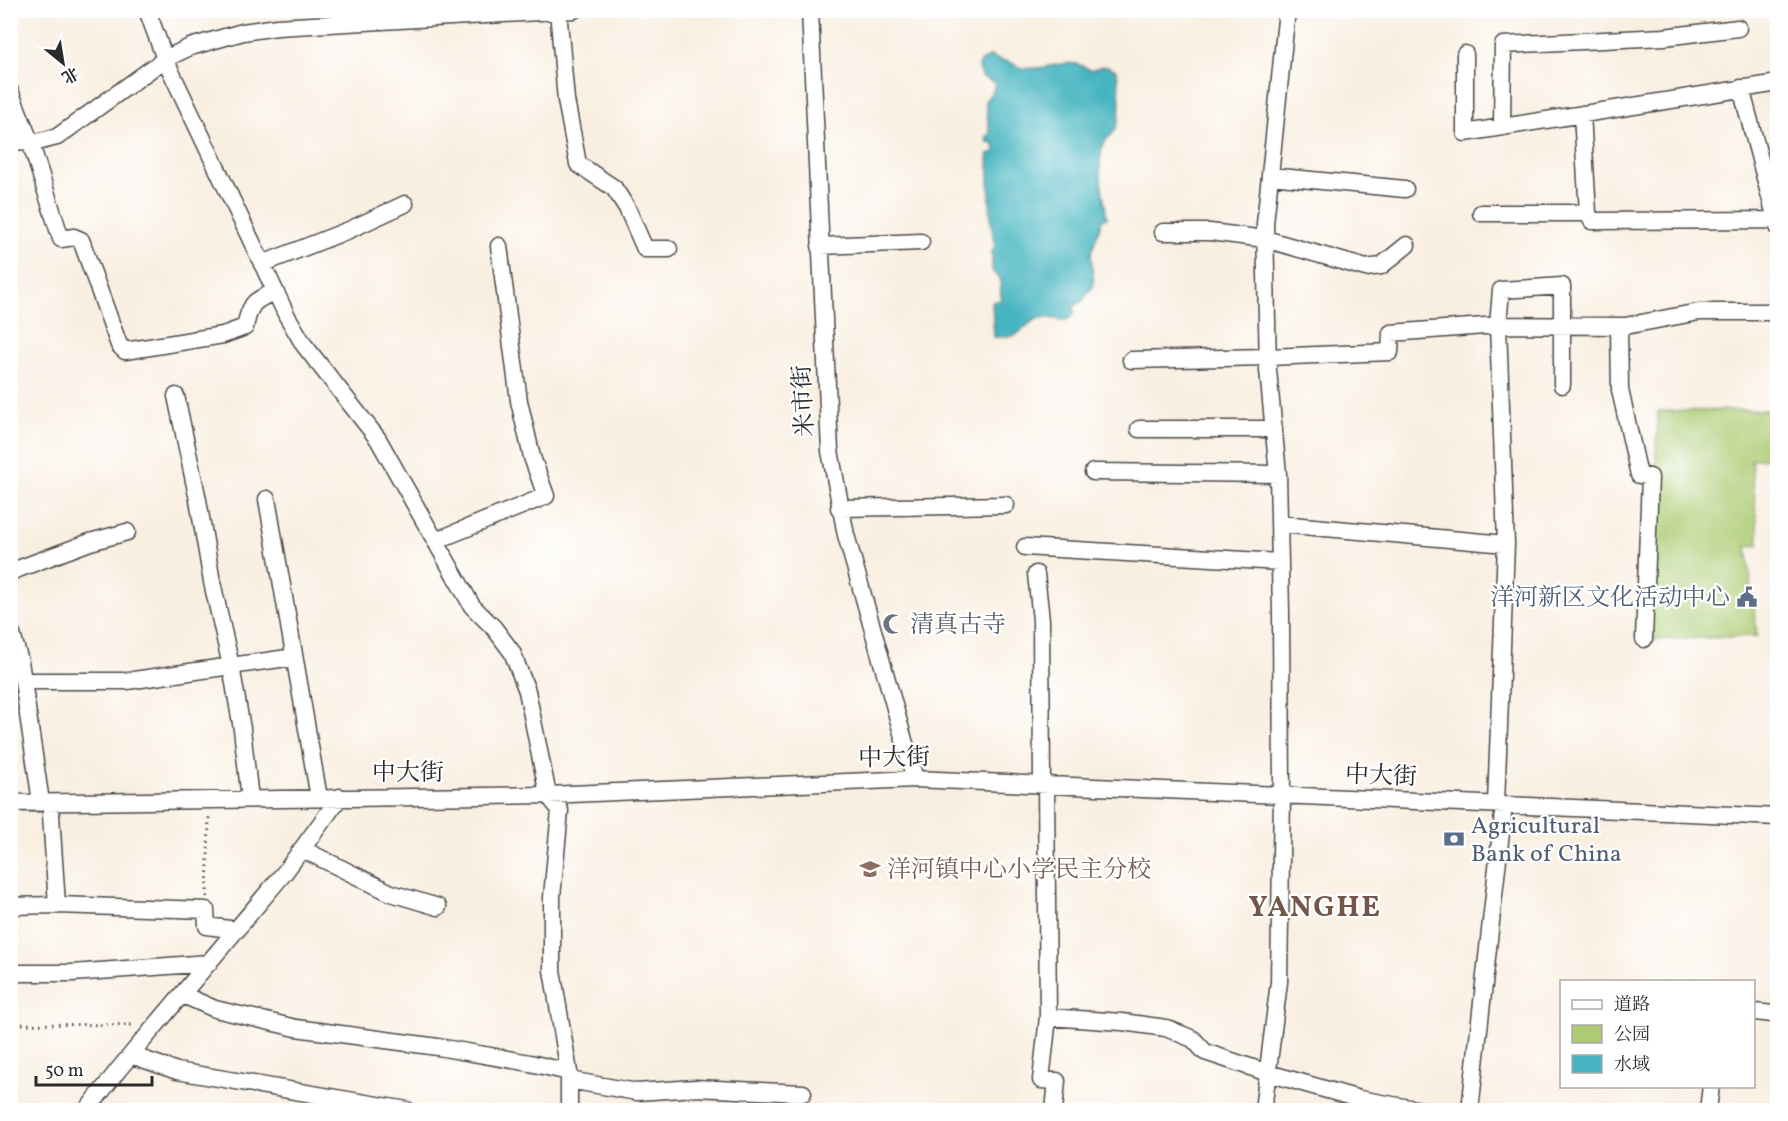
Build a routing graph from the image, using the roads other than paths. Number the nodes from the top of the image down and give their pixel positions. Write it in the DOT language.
graph roads {
  1 [pos="147,10"];
  2 [pos="810,10"];
  3 [pos="1287,10"];
  4 [pos="563,11"];
  5 [pos="1737,28"];
  6 [pos="1465,54"];
  7 [pos="165,59"];
  8 [pos="1778,82"];
  9 [pos="1741,88"];
  10 [pos="10,92"];
  11 [pos="1582,114"];
  12 [pos="1502,127"];
  13 [pos="10,141"];
  14 [pos="30,141"];
  15 [pos="1270,176"];
  16 [pos="1405,189"];
  17 [pos="405,204"];
  18 [pos="1481,213"];
  19 [pos="1588,213"];
  20 [pos="1777,223"];
  21 [pos="1163,232"];
  22 [pos="1265,239"];
  23 [pos="921,242"];
  24 [pos="1407,245"];
  25 [pos="499,246"];
  26 [pos="820,246"];
  27 [pos="669,249"];
  28 [pos="262,264"];
  29 [pos="275,292"];
  30 [pos="1778,312"];
  31 [pos="1498,325"];
  32 [pos="1563,326"];
  33 [pos="1619,327"];
  34 [pos="1268,357"];
  35 [pos="1131,360"];
  36 [pos="1562,385"];
  37 [pos="176,396"];
  38 [pos="1139,429"];
  39 [pos="1274,429"];
  40 [pos="1093,472"];
  41 [pos="1278,474"];
  42 [pos="267,499"];
  43 [pos="1006,505"];
  44 [pos="839,508"];
  45 [pos="1280,524"];
  46 [pos="128,532"];
  47 [pos="435,541"];
  48 [pos="1506,544"];
  49 [pos="1025,548"];
  50 [pos="1280,562"];
  51 [pos="10,572"];
  52 [pos="1036,574"];
  53 [pos="10,628"];
  54 [pos="1644,639"];
  55 [pos="294,657"];
  56 [pos="231,666"];
  57 [pos="23,681"];
  58 [pos="915,779"];
  59 [pos="1044,785"];
  60 [pos="548,795"];
  61 [pos="1282,795"];
  62 [pos="340,797"];
  63 [pos="319,798"];
  64 [pos="250,799"];
  65 [pos="10,803"];
  66 [pos="1500,804"];
  67 [pos="46,809"];
  68 [pos="1778,817"];
  69 [pos="302,849"];
  70 [pos="57,905"];
  71 [pos="10,906"];
  72 [pos="438,908"];
  73 [pos="237,930"];
  74 [pos="209,963"];
  75 [pos="10,973"];
  76 [pos="183,995"];
  77 [pos="1755,1012"];
  78 [pos="1774,1014"];
  79 [pos="1048,1017"];
  80 [pos="131,1055"];
  81 [pos="1268,1073"];
  82 [pos="569,1076"];
  83 [pos="1711,1088"];
  84 [pos="803,1093"];
  85 [pos="87,1110"];
  86 [pos="407,1110"];
  87 [pos="569,1110"];
  88 [pos="1054,1110"];
  89 [pos="1263,1110"];
  90 [pos="1421,1110"];
  91 [pos="1470,1110"];
  92 [pos="1708,1110"];
  1 -- 7 [label="street"];
  2 -- 26 [label="street, 米市街"];
  3 -- 15 [label="street"];
  4 -- 7 [label="street"];
  4 -- 27 [label="street"];
  5 -- 12 [label="street"];
  6 -- 12 [label="street"];
  7 -- 14 [label="street"];
  7 -- 28 [label="street"];
  8 -- 9 [label="street"];
  9 -- 11 [label="street"];
  9 -- 20 [label="street"];
  10 -- 14 [label="street"];
  11 -- 12 [label="street"];
  11 -- 19 [label="street"];
  13 -- 14 [label="street"];
  14 -- 29 [label="street"];
  15 -- 16 [label="street"];
  15 -- 22 [label="street"];
  17 -- 28 [label="street"];
  18 -- 19 [label="street"];
  19 -- 20 [label="street"];
  21 -- 22 [label="street"];
  22 -- 24 [label="street"];
  22 -- 34 [label="street"];
  23 -- 26 [label="street"];
  25 -- 47 [label="street"];
  26 -- 44 [label="street, 米市街"];
  28 -- 29 [label="street"];
  29 -- 47 [label="street"];
  30 -- 33 [label="street"];
  31 -- 32 [label="street"];
  31 -- 32 [label="street"];
  31 -- 34 [label="street"];
  31 -- 48 [label="street"];
  32 -- 33 [label="street"];
  32 -- 36 [label="street"];
  33 -- 54 [label="street"];
  34 -- 35 [label="street"];
  34 -- 39 [label="street"];
  37 -- 56 [label="street"];
  38 -- 39 [label="street"];
  39 -- 41 [label="street"];
  40 -- 41 [label="street"];
  41 -- 45 [label="street"];
  42 -- 55 [label="street"];
  43 -- 44 [label="street"];
  44 -- 58 [label="street, 米市街"];
  45 -- 48 [label="street"];
  45 -- 50 [label="street"];
  46 -- 51 [label="street"];
  47 -- 60 [label="street"];
  48 -- 66 [label="street"];
  49 -- 50 [label="street"];
  50 -- 61 [label="street"];
  52 -- 59 [label="street"];
  53 -- 57 [label="street"];
  55 -- 56 [label="street"];
  55 -- 63 [label="street"];
  56 -- 57 [label="street"];
  56 -- 64 [label="street"];
  57 -- 67 [label="street"];
  58 -- 59 [label="street, 中大街"];
  58 -- 60 [label="street, 中大街"];
  59 -- 61 [label="street, 中大街"];
  59 -- 79 [label="street"];
  60 -- 62 [label="street, 中大街"];
  60 -- 82 [label="street"];
  61 -- 66 [label="street, 中大街"];
  61 -- 81 [label="street"];
  62 -- 63 [label="street, 中大街"];
  62 -- 69 [label="street"];
  63 -- 64 [label="street, 中大街"];
  64 -- 67 [label="street, 中大街"];
  65 -- 67 [label="street, 中大街"];
  66 -- 68 [label="street, 中大街"];
  66 -- 91 [label="street"];
  67 -- 70 [label="street"];
  69 -- 72 [label="street"];
  69 -- 73 [label="street"];
  70 -- 71 [label="street"];
  70 -- 73 [label="street"];
  73 -- 74 [label="street"];
  74 -- 75 [label="street"];
  74 -- 76 [label="street"];
  76 -- 80 [label="street"];
  76 -- 82 [label="street"];
  77 -- 78 [label="street"];
  79 -- 81 [label="street"];
  79 -- 88 [label="street"];
  80 -- 85 [label="street"];
  80 -- 86 [label="street"];
  81 -- 89 [label="street"];
  81 -- 90 [label="street"];
  82 -- 84 [label="street"];
  82 -- 87 [label="street"];
  83 -- 92 [label="street"];
}
